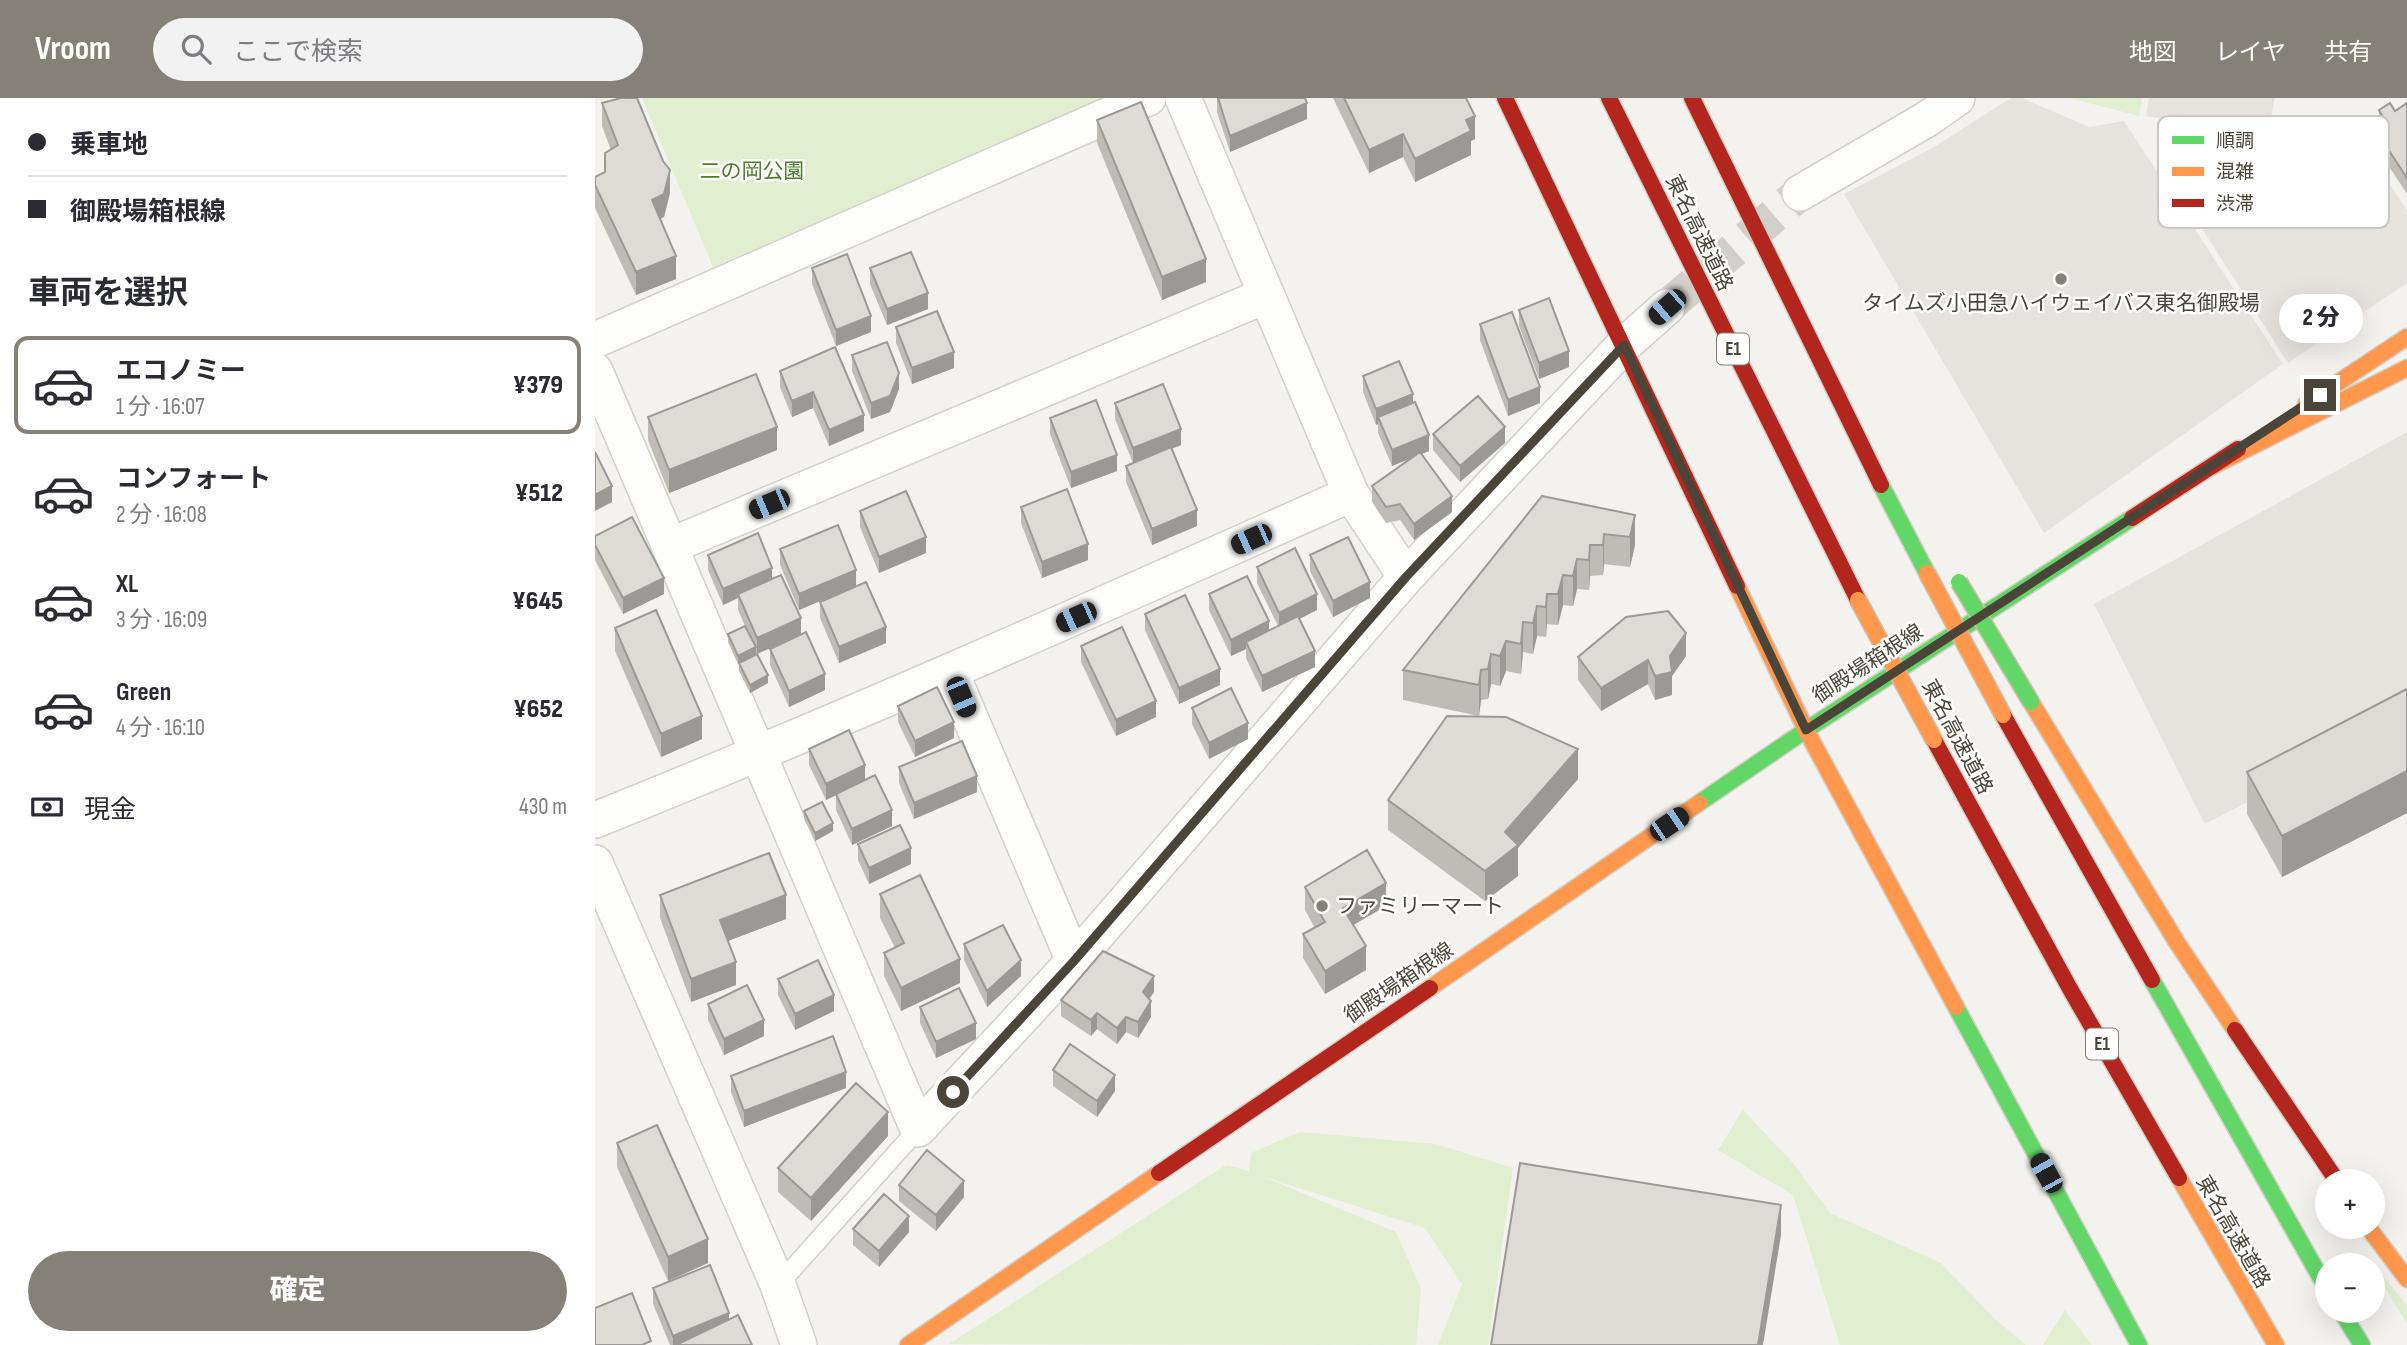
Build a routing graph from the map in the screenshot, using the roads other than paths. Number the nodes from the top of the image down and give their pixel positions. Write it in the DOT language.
graph roads {
  1 [pos="1148,98"];
  2 [pos="1183,98"];
  3 [pos="1505,98"];
  4 [pos="1609,98"];
  5 [pos="1692,98"];
  6 [pos="1957,98"];
  7 [pos="1800,193"];
  8 [pos="1267,295"];
  9 [pos="1667,307"];
  10 [pos="2407,337"];
  11 [pos="595,340"];
  12 [pos="1624,345"];
  13 [pos="2407,368"];
  14 [pos="595,371"];
  15 [pos="1866,456"];
  16 [pos="2211,467"];
  17 [pos="1351,494"];
  18 [pos="1924,533"];
  19 [pos="670,546"];
  20 [pos="1949,566"];
  21 [pos="1406,577"];
  22 [pos="950,673"];
  23 [pos="1806,730"];
  24 [pos="758,755"];
  25 [pos="595,820"];
  26 [pos="595,863"];
  27 [pos="1074,961"];
  28 [pos="918,1129"];
  29 [pos="2329,1169"];
  30 [pos="2377,1239"];
  31 [pos="2315,1268"];
  32 [pos="2407,1279"];
  33 [pos="778,1285"];
  34 [pos="2348,1323"];
  35 [pos="799,1345"];
  36 [pos="908,1345"];
  37 [pos="2139,1345"];
  38 [pos="2276,1345"];
  39 [pos="2362,1345"];
  1 -- 11 [label="street"];
  2 -- 8 [label="street"];
  3 -- 12 [label="main road"];
  4 -- 38 [label="main road, 東名高速道路 / E1, bridge"];
  5 -- 15 [label="main road"];
  6 -- 7 [label="street"];
  8 -- 17 [label="street"];
  8 -- 19 [label="street"];
  9 -- 12 [label="street"];
  10 -- 16 [label="main road, 御殿場箱根線"];
  12 -- 21 [label="street"];
  12 -- 23 [label="main road"];
  13 -- 16 [label="main road"];
  14 -- 19 [label="street"];
  15 -- 18 [label="main road"];
  15 -- 31 [label="main road, bridge"];
  16 -- 23 [label="main road, 御殿場箱根線"];
  17 -- 21 [label="street"];
  17 -- 22 [label="street"];
  19 -- 24 [label="street"];
  20 -- 29 [label="main road, bridge"];
  21 -- 27 [label="street"];
  22 -- 24 [label="street"];
  22 -- 27 [label="street"];
  23 -- 36 [label="main road, 御殿場箱根線"];
  23 -- 37 [label="main road"];
  24 -- 25 [label="street"];
  24 -- 28 [label="street"];
  26 -- 33 [label="street"];
  27 -- 28 [label="street"];
  28 -- 33 [label="lane"];
  30 -- 32 [label="main road"];
  33 -- 35 [label="street"];
  34 -- 39 [label="main road"];
}
